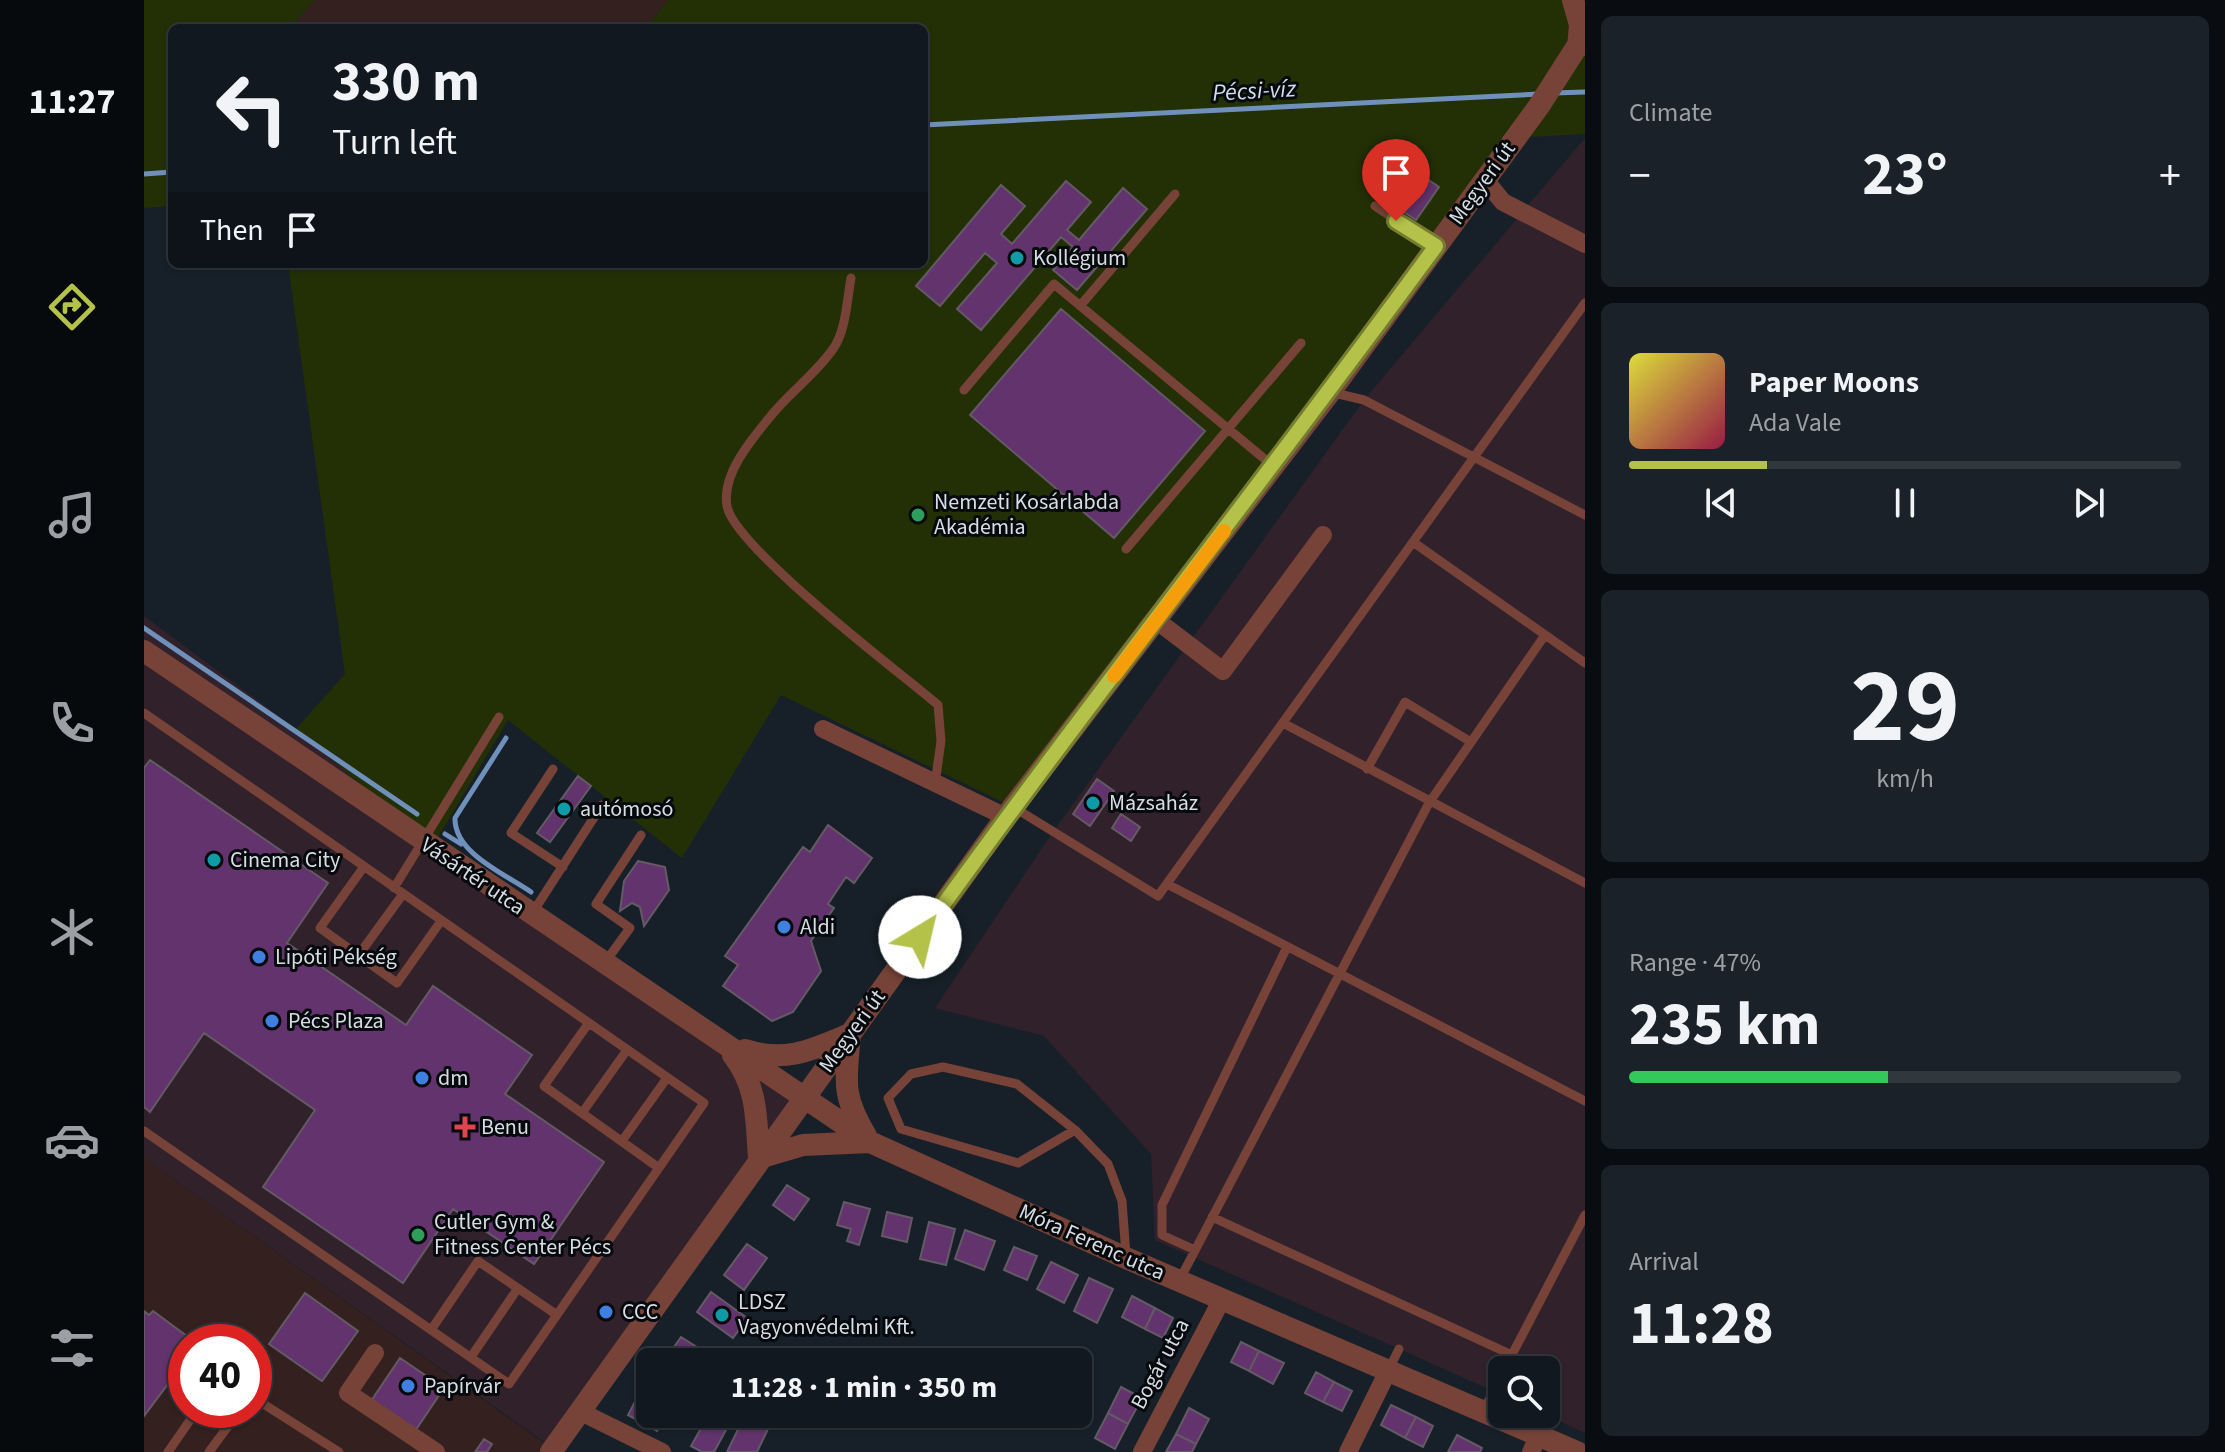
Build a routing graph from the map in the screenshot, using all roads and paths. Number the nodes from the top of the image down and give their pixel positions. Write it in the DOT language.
graph roads {
  1 [pos="1573,0"];
  2 [pos="1582,40"];
  3 [pos="1485,180"];
  4 [pos="1175,194"];
  5 [pos="1375,206"];
  6 [pos="1585,244"];
  7 [pos="1436,246"];
  8 [pos="851,278"];
  9 [pos="1585,303"];
  10 [pos="1080,306"];
  11 [pos="1301,343"];
  12 [pos="964,390"];
  13 [pos="1330,392"];
  14 [pos="1228,429"];
  15 [pos="1473,460"];
  16 [pos="1273,466"];
  17 [pos="1585,515"];
  18 [pos="1323,535"];
  19 [pos="1413,542"];
  20 [pos="1126,549"];
  21 [pos="1156,620"];
  22 [pos="1545,635"];
  23 [pos="144,651"];
  24 [pos="1585,663"];
  25 [pos="144,713"];
  26 [pos="499,717"];
  27 [pos="1283,723"];
  28 [pos="823,729"];
  29 [pos="1471,742"];
  30 [pos="553,769"];
  31 [pos="1367,769"];
  32 [pos="935,784"];
  33 [pos="1429,803"];
  34 [pos="602,805"];
  35 [pos="1010,812"];
  36 [pos="641,835"];
  37 [pos="423,843"];
  38 [pos="563,867"];
  39 [pos="363,868"];
  40 [pos="1585,883"];
  41 [pos="1167,884"];
  42 [pos="398,891"];
  43 [pos="531,915"];
  44 [pos="441,921"];
  45 [pos="1287,947"];
  46 [pos="358,956"];
  47 [pos="604,963"];
  48 [pos="1339,974"];
  49 [pos="588,1024"];
  50 [pos="850,1034"];
  51 [pos="725,1044"];
  52 [pos="627,1050"];
  53 [pos="667,1078"];
  54 [pos="803,1098"];
  55 [pos="1585,1101"];
  56 [pos="582,1113"];
  57 [pos="1075,1130"];
  58 [pos="144,1131"];
  59 [pos="622,1141"];
  60 [pos="870,1142"];
  61 [pos="759,1158"];
  62 [pos="659,1168"];
  63 [pos="1585,1215"];
  64 [pos="1212,1217"];
  65 [pos="1195,1250"];
  66 [pos="1126,1258"];
  67 [pos="1179,1281"];
  68 [pos="518,1288"];
  69 [pos="1222,1299"];
  70 [pos="557,1315"];
  71 [pos="431,1330"];
  72 [pos="375,1353"];
  73 [pos="1512,1355"];
  74 [pos="471,1357"];
  75 [pos="1394,1359"];
  76 [pos="1488,1402"];
  77 [pos="272,1409"];
  78 [pos="1484,1410"];
  79 [pos="581,1412"];
  80 [pos="185,1428"];
  81 [pos="227,1428"];
  82 [pos="1535,1443"];
  83 [pos="168,1452"];
  84 [pos="209,1452"];
  85 [pos="339,1452"];
  86 [pos="436,1452"];
  87 [pos="551,1452"];
  88 [pos="662,1452"];
  89 [pos="1142,1452"];
  90 [pos="1348,1452"];
  91 [pos="1577,1452"];
  1 -- 2 [label="street"];
  2 -- 3 [label="street, Megyeri út"];
  3 -- 6 [label="street"];
  3 -- 7 [label="street, Megyeri út"];
  4 -- 10 [label="lane"];
  5 -- 7 [label="lane"];
  7 -- 13 [label="street, Megyeri út"];
  8 -- 32 [label="lane"];
  9 -- 15 [label="lane"];
  10 -- 12 [label="lane"];
  10 -- 14 [label="lane"];
  11 -- 14 [label="lane"];
  13 -- 15 [label="lane"];
  13 -- 16 [label="street, Megyeri út"];
  14 -- 16 [label="lane"];
  14 -- 20 [label="lane"];
  15 -- 17 [label="lane"];
  15 -- 19 [label="lane"];
  16 -- 21 [label="street, Megyeri út"];
  18 -- 21 [label="street"];
  19 -- 22 [label="lane"];
  19 -- 27 [label="lane"];
  21 -- 35 [label="street, Megyeri út"];
  22 -- 24 [label="lane"];
  22 -- 29 [label="lane"];
  23 -- 37 [label="street, Vásártér utca"];
  25 -- 39 [label="lane"];
  26 -- 37 [label="lane"];
  27 -- 31 [label="lane"];
  27 -- 41 [label="lane"];
  28 -- 32 [label="street"];
  29 -- 31 [label="lane"];
  29 -- 33 [label="lane"];
  30 -- 38 [label="lane"];
  31 -- 33 [label="lane"];
  32 -- 35 [label="street"];
  33 -- 40 [label="lane"];
  33 -- 48 [label="lane"];
  34 -- 38 [label="lane"];
  35 -- 41 [label="lane"];
  35 -- 50 [label="street, Megyeri út"];
  36 -- 47 [label="lane"];
  37 -- 42 [label="lane"];
  37 -- 43 [label="street, Vásártér utca"];
  38 -- 43 [label="lane"];
  39 -- 42 [label="lane"];
  39 -- 46 [label="lane"];
  41 -- 45 [label="lane"];
  42 -- 44 [label="lane"];
  42 -- 46 [label="lane"];
  43 -- 47 [label="street, Vásártér utca"];
  44 -- 46 [label="lane"];
  44 -- 49 [label="lane"];
  45 -- 48 [label="lane"];
  45 -- 65 [label="lane"];
  47 -- 51 [label="street, Vásártér utca"];
  48 -- 55 [label="lane"];
  48 -- 64 [label="lane"];
  49 -- 52 [label="lane"];
  49 -- 56 [label="lane"];
  50 -- 51 [label="street"];
  50 -- 54 [label="street, Megyeri út"];
  50 -- 60 [label="street"];
  51 -- 54 [label="street, Vásártér utca"];
  51 -- 61 [label="street"];
  52 -- 53 [label="lane"];
  52 -- 56 [label="lane"];
  53 -- 59 [label="lane"];
  53 -- 62 [label="lane"];
  54 -- 60 [label="street, Móra Ferenc utca"];
  54 -- 61 [label="street, Megyeri út"];
  56 -- 59 [label="lane"];
  57 -- 57 [label="lane"];
  57 -- 66 [label="lane"];
  58 -- 71 [label="lane"];
  59 -- 62 [label="lane"];
  60 -- 61 [label="street"];
  60 -- 66 [label="street, Móra Ferenc utca"];
  61 -- 79 [label="street, Megyeri út"];
  62 -- 70 [label="lane"];
  63 -- 73 [label="lane"];
  64 -- 65 [label="lane"];
  64 -- 73 [label="lane"];
  65 -- 67 [label="lane"];
  66 -- 67 [label="street, Móra Ferenc utca"];
  67 -- 69 [label="street, Móra Ferenc utca"];
  68 -- 70 [label="lane"];
  68 -- 71 [label="lane"];
  68 -- 74 [label="lane"];
  69 -- 75 [label="street, Móra Ferenc utca"];
  69 -- 89 [label="street, Bogár utca"];
  70 -- 74 [label="lane"];
  71 -- 74 [label="lane"];
  72 -- 86 [label="street"];
  75 -- 78 [label="street, Móra Ferenc utca"];
  75 -- 90 [label="street"];
  76 -- 78 [label="lane"];
  77 -- 85 [label="lane"];
  78 -- 82 [label="street, Móra Ferenc utca"];
  79 -- 87 [label="street, Megyeri út"];
  79 -- 88 [label="street"];
  80 -- 83 [label="lane"];
  81 -- 84 [label="lane"];
  82 -- 91 [label="street, Móra Ferenc utca"];
}
